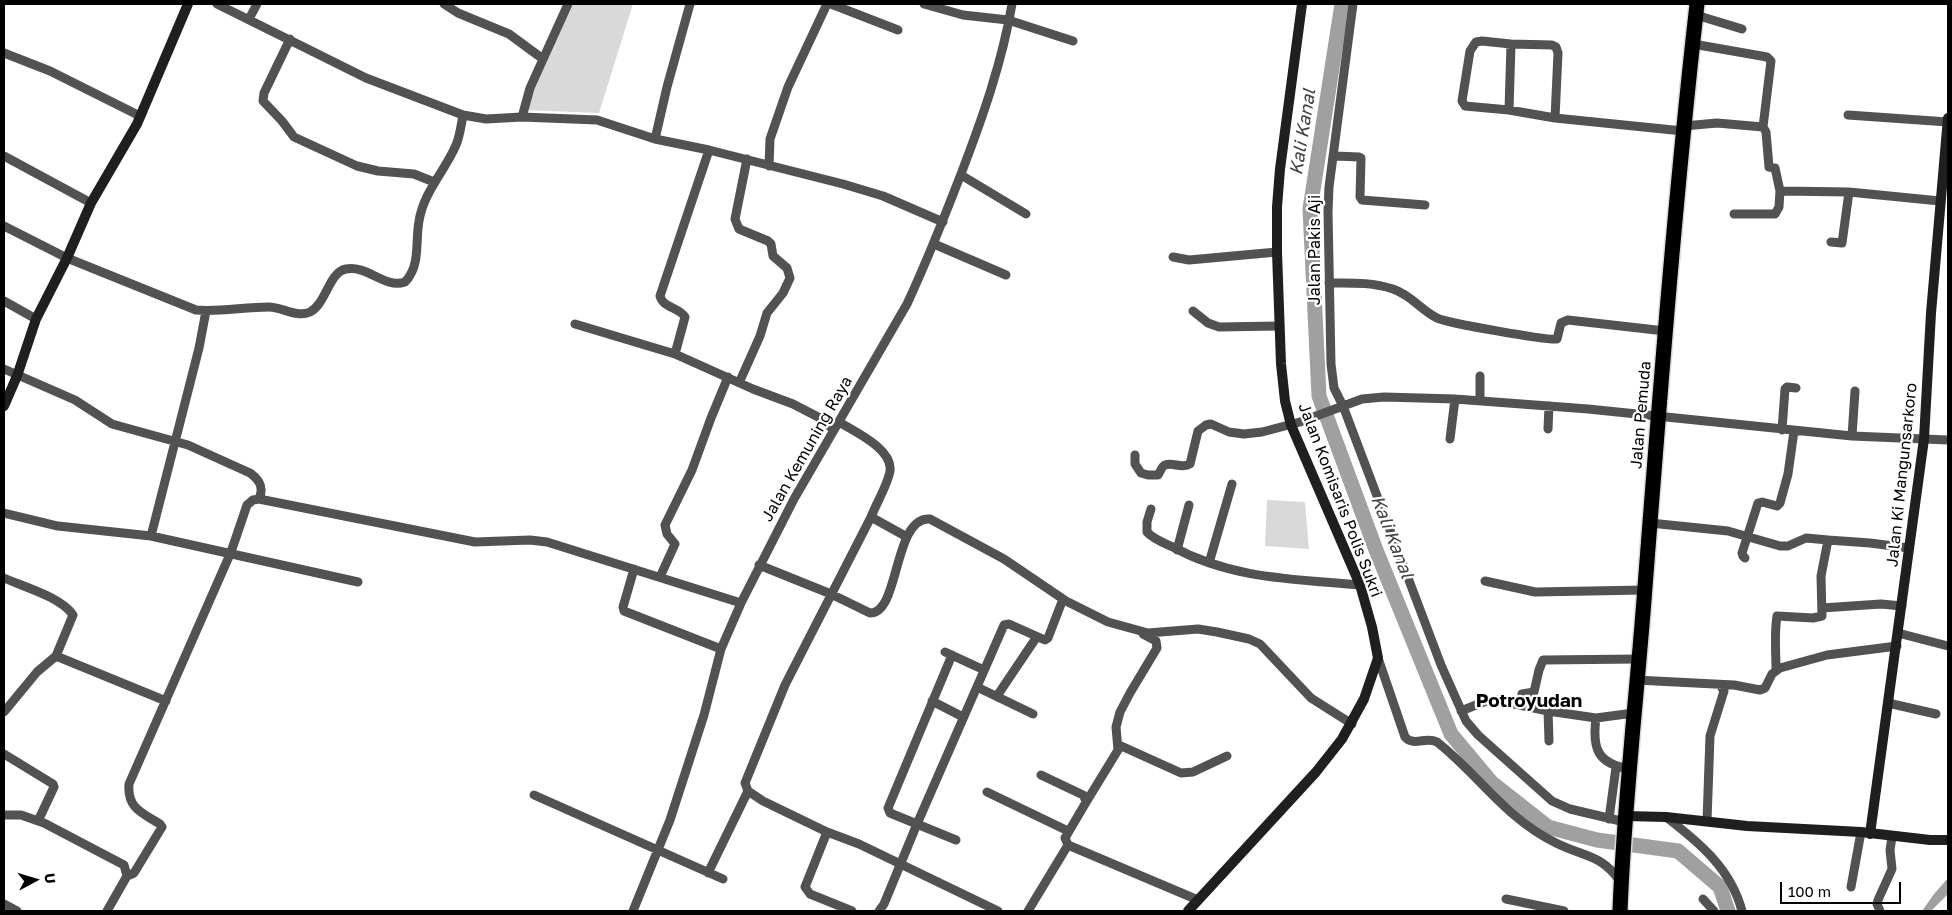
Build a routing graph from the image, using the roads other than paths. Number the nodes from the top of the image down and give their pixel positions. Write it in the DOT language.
graph roads {
  1 [pos="188,4"];
  2 [pos="217,4"];
  3 [pos="257,4"];
  4 [pos="444,4"];
  5 [pos="568,4"];
  6 [pos="690,4"];
  7 [pos="827,4"];
  8 [pos="831,4"];
  9 [pos="924,4"];
  10 [pos="1012,4"];
  11 [pos="1302,4"];
  12 [pos="1353,4"];
  13 [pos="1696,9"];
  14 [pos="249,19"];
  15 [pos="1008,20"];
  16 [pos="1742,29"];
  17 [pos="898,30"];
  18 [pos="290,39"];
  19 [pos="1073,41"];
  20 [pos="1511,44"];
  21 [pos="1693,44"];
  22 [pos="4,53"];
  23 [pos="543,59"];
  24 [pos="1509,110"];
  25 [pos="463,115"];
  26 [pos="1848,115"];
  27 [pos="140,116"];
  28 [pos="522,117"];
  29 [pos="1555,118"];
  30 [pos="1948,120"];
  31 [pos="1763,127"];
  32 [pos="1683,129"];
  33 [pos="655,139"];
  34 [pos="709,150"];
  35 [pos="4,156"];
  36 [pos="1335,156"];
  37 [pos="747,159"];
  38 [pos="769,166"];
  39 [pos="961,175"];
  40 [pos="434,182"];
  41 [pos="1780,191"];
  42 [pos="1849,192"];
  43 [pos="1940,201"];
  44 [pos="91,203"];
  45 [pos="1425,205"];
  46 [pos="1026,214"];
  47 [pos="1734,214"];
  48 [pos="943,222"];
  49 [pos="4,226"];
  50 [pos="1831,242"];
  51 [pos="934,244"];
  52 [pos="1277,252"];
  53 [pos="1173,257"];
  54 [pos="67,258"];
  55 [pos="1006,275"];
  56 [pos="1329,283"];
  57 [pos="4,301"];
  58 [pos="1193,310"];
  59 [pos="206,311"];
  60 [pos="36,320"];
  61 [pos="575,324"];
  62 [pos="1279,326"];
  63 [pos="1665,331"];
  64 [pos="675,354"];
  65 [pos="4,369"];
  66 [pos="17,376"];
  67 [pos="1480,376"];
  68 [pos="728,378"];
  69 [pos="739,382"];
  70 [pos="1791,386"];
  71 [pos="1855,391"];
  72 [pos="1456,399"];
  73 [pos="1480,401"];
  74 [pos="4,406"];
  75 [pos="1549,406"];
  76 [pos="1341,407"];
  77 [pos="1658,416"];
  78 [pos="839,422"];
  79 [pos="1296,423"];
  80 [pos="1548,429"];
  81 [pos="834,430"];
  82 [pos="1782,430"];
  83 [pos="1794,431"];
  84 [pos="1852,436"];
  85 [pos="1450,439"];
  86 [pos="1924,439"];
  87 [pos="176,440"];
  88 [pos="1948,440"];
  89 [pos="1135,455"];
  90 [pos="1232,484"];
  91 [pos="258,499"];
  92 [pos="1189,505"];
  93 [pos="1151,509"];
  94 [pos="4,513"];
  95 [pos="871,517"];
  96 [pos="1650,523"];
  97 [pos="151,536"];
  98 [pos="907,537"];
  99 [pos="1747,537"];
  100 [pos="1828,540"];
  101 [pos="1909,548"];
  102 [pos="1177,550"];
  103 [pos="231,552"];
  104 [pos="1745,558"];
  105 [pos="1209,563"];
  106 [pos="759,566"];
  107 [pos="634,568"];
  108 [pos="660,577"];
  109 [pos="4,578"];
  110 [pos="1485,581"];
  111 [pos="358,582"];
  112 [pos="1360,585"];
  113 [pos="1645,590"];
  114 [pos="832,594"];
  115 [pos="1063,599"];
  116 [pos="741,603"];
  117 [pos="1902,606"];
  118 [pos="1822,608"];
  119 [pos="1139,631"];
  120 [pos="1898,633"];
  121 [pos="1036,638"];
  122 [pos="1897,646"];
  123 [pos="1948,646"];
  124 [pos="721,649"];
  125 [pos="56,656"];
  126 [pos="1378,658"];
  127 [pos="1638,659"];
  128 [pos="984,670"];
  129 [pos="1776,670"];
  130 [pos="1636,680"];
  131 [pos="1720,685"];
  132 [pos="977,687"];
  133 [pos="997,696"];
  134 [pos="932,701"];
  135 [pos="166,702"];
  136 [pos="1888,704"];
  137 [pos="1520,705"];
  138 [pos="1462,711"];
  139 [pos="1548,711"];
  140 [pos="4,712"];
  141 [pos="1634,713"];
  142 [pos="1033,714"];
  143 [pos="1936,714"];
  144 [pos="963,718"];
  145 [pos="1596,718"];
  146 [pos="1352,724"];
  147 [pos="1549,741"];
  148 [pos="1119,745"];
  149 [pos="4,754"];
  150 [pos="1227,756"];
  151 [pos="1623,768"];
  152 [pos="1041,775"];
  153 [pos="748,791"];
  154 [pos="987,792"];
  155 [pos="534,795"];
  156 [pos="1085,804"];
  157 [pos="4,815"];
  158 [pos="1666,817"];
  159 [pos="1609,819"];
  160 [pos="38,821"];
  161 [pos="1707,821"];
  162 [pos="1625,822"];
  163 [pos="917,824"];
  164 [pos="1068,831"];
  165 [pos="827,832"];
  166 [pos="1865,833"];
  167 [pos="1892,837"];
  168 [pos="956,840"];
  169 [pos="1948,840"];
  170 [pos="1068,845"];
  171 [pos="659,851"];
  172 [pos="900,863"];
  173 [pos="708,873"];
  174 [pos="127,876"];
  175 [pos="1622,878"];
  176 [pos="723,879"];
  177 [pos="1851,887"];
  178 [pos="1506,899"];
  179 [pos="1703,899"];
  180 [pos="1198,900"];
  181 [pos="4,904"];
  182 [pos="16,911"];
  183 [pos="107,911"];
  184 [pos="633,911"];
  185 [pos="852,911"];
  186 [pos="879,911"];
  187 [pos="998,911"];
  188 [pos="1028,911"];
  189 [pos="1188,911"];
  190 [pos="1564,911"];
  191 [pos="1620,911"];
  192 [pos="1714,911"];
  193 [pos="1742,911"];
  194 [pos="1880,911"];
  1 -- 27 [label="main road"];
  2 -- 14 [label="street"];
  3 -- 14 [label="street"];
  4 -- 23 [label="street"];
  5 -- 23 [label="street"];
  6 -- 33 [label="street"];
  7 -- 38 [label="street"];
  8 -- 17 [label="street"];
  9 -- 15 [label="street"];
  10 -- 15 [label="street, Jalan Kemuning Raya"];
  11 -- 52 [label="main road, Jalan Komisaris Polis Sukri"];
  12 -- 36 [label="street, Jalan Pakis Aji"];
  13 -- 16 [label="street"];
  13 -- 21 [label="highway, Jalan Pemuda"];
  14 -- 18 [label="street"];
  15 -- 19 [label="street"];
  15 -- 39 [label="street, Jalan Kemuning Raya"];
  18 -- 25 [label="street"];
  18 -- 40 [label="street"];
  20 -- 24 [label="street"];
  20 -- 24 [label="street"];
  20 -- 29 [label="street"];
  21 -- 31 [label="street"];
  21 -- 32 [label="highway, Jalan Pemuda"];
  22 -- 27 [label="street"];
  23 -- 28 [label="street"];
  24 -- 29 [label="street"];
  25 -- 28 [label="street"];
  25 -- 40 [label="street"];
  26 -- 30 [label="street"];
  27 -- 44 [label="main road"];
  28 -- 33 [label="street"];
  29 -- 32 [label="street"];
  30 -- 43 [label="main road, Jalan Ki Mangunsarkoro"];
  31 -- 32 [label="street"];
  31 -- 41 [label="street"];
  32 -- 63 [label="highway, Jalan Pemuda"];
  33 -- 34 [label="street"];
  34 -- 37 [label="street"];
  34 -- 64 [label="street"];
  35 -- 44 [label="street"];
  36 -- 45 [label="street"];
  36 -- 56 [label="street, Jalan Pakis Aji"];
  37 -- 38 [label="street"];
  37 -- 69 [label="street"];
  38 -- 48 [label="street"];
  39 -- 46 [label="street"];
  39 -- 48 [label="street, Jalan Kemuning Raya"];
  40 -- 59 [label="street"];
  41 -- 42 [label="street"];
  41 -- 47 [label="street"];
  42 -- 43 [label="street"];
  42 -- 50 [label="street"];
  43 -- 86 [label="main road, Jalan Ki Mangunsarkoro"];
  44 -- 54 [label="main road"];
  48 -- 51 [label="street, Jalan Kemuning Raya"];
  49 -- 54 [label="street"];
  51 -- 55 [label="street"];
  51 -- 78 [label="street, Jalan Kemuning Raya"];
  52 -- 53 [label="street"];
  52 -- 62 [label="main road, Jalan Komisaris Polis Sukri"];
  54 -- 59 [label="street"];
  54 -- 60 [label="main road"];
  56 -- 63 [label="street"];
  56 -- 76 [label="street, Jalan Pakis Aji"];
  57 -- 60 [label="street"];
  58 -- 62 [label="street"];
  59 -- 87 [label="street"];
  60 -- 66 [label="main road"];
  61 -- 64 [label="street"];
  62 -- 79 [label="main road, Jalan Komisaris Polis Sukri"];
  63 -- 77 [label="highway, Jalan Pemuda"];
  64 -- 68 [label="street"];
  65 -- 66 [label="street"];
  66 -- 74 [label="main road"];
  66 -- 87 [label="street"];
  67 -- 73 [label="street"];
  68 -- 69 [label="street"];
  68 -- 108 [label="street"];
  69 -- 81 [label="street"];
  70 -- 82 [label="street"];
  71 -- 84 [label="street"];
  72 -- 73 [label="street"];
  72 -- 76 [label="street"];
  72 -- 85 [label="street"];
  73 -- 75 [label="street"];
  75 -- 77 [label="street"];
  75 -- 80 [label="street"];
  76 -- 79 [label="street"];
  76 -- 138 [label="street, Jalan Pakis Aji"];
  77 -- 82 [label="street"];
  77 -- 96 [label="highway, Jalan Pemuda"];
  78 -- 81 [label="street, Jalan Kemuning Raya"];
  78 -- 95 [label="street"];
  79 -- 89 [label="street"];
  79 -- 112 [label="main road, Jalan Komisaris Polis Sukri"];
  81 -- 106 [label="street, Jalan Kemuning Raya"];
  82 -- 83 [label="street"];
  83 -- 84 [label="street"];
  83 -- 99 [label="street"];
  84 -- 86 [label="street"];
  86 -- 88 [label="street"];
  86 -- 101 [label="main road, Jalan Ki Mangunsarkoro"];
  87 -- 91 [label="street"];
  87 -- 97 [label="street"];
  90 -- 105 [label="street"];
  91 -- 103 [label="street"];
  91 -- 107 [label="street"];
  92 -- 102 [label="street"];
  93 -- 102 [label="street"];
  94 -- 97 [label="street"];
  95 -- 98 [label="street"];
  95 -- 114 [label="street"];
  96 -- 99 [label="street"];
  96 -- 113 [label="highway, Jalan Pemuda"];
  97 -- 103 [label="street"];
  98 -- 114 [label="street"];
  98 -- 115 [label="street"];
  99 -- 100 [label="street"];
  99 -- 104 [label="street"];
  100 -- 101 [label="street"];
  100 -- 118 [label="street"];
  101 -- 117 [label="main road, Jalan Ki Mangunsarkoro"];
  102 -- 105 [label="street"];
  103 -- 111 [label="street"];
  103 -- 135 [label="street"];
  105 -- 112 [label="street"];
  106 -- 114 [label="street"];
  106 -- 116 [label="street, Jalan Kemuning Raya"];
  107 -- 108 [label="street"];
  107 -- 124 [label="street"];
  108 -- 116 [label="street"];
  109 -- 125 [label="street"];
  110 -- 113 [label="street"];
  112 -- 126 [label="main road, Jalan Komisaris Polis Sukri"];
  113 -- 127 [label="highway, Jalan Pemuda"];
  114 -- 153 [label="street"];
  115 -- 119 [label="street"];
  115 -- 121 [label="street"];
  116 -- 124 [label="street, Jalan Kemuning Raya"];
  117 -- 118 [label="street"];
  117 -- 120 [label="main road, Jalan Ki Mangunsarkoro"];
  118 -- 129 [label="street"];
  119 -- 146 [label="street"];
  119 -- 148 [label="street"];
  120 -- 122 [label="main road, Jalan Ki Mangunsarkoro"];
  120 -- 123 [label="street"];
  121 -- 128 [label="street"];
  121 -- 133 [label="street"];
  122 -- 129 [label="street"];
  122 -- 136 [label="main road, Jalan Ki Mangunsarkoro"];
  124 -- 171 [label="street, Jalan Kemuning Raya"];
  125 -- 135 [label="street"];
  125 -- 140 [label="street"];
  126 -- 146 [label="main road, Jalan Komisaris Polis Sukri"];
  126 -- 175 [label="street"];
  127 -- 130 [label="highway, Jalan Pemuda"];
  127 -- 137 [label="street"];
  128 -- 132 [label="street"];
  128 -- 134 [label="street"];
  129 -- 131 [label="street"];
  130 -- 131 [label="street"];
  130 -- 141 [label="highway, Jalan Pemuda"];
  131 -- 161 [label="street"];
  132 -- 133 [label="street"];
  132 -- 144 [label="street"];
  133 -- 142 [label="street"];
  134 -- 144 [label="street"];
  134 -- 163 [label="street"];
  135 -- 174 [label="street"];
  136 -- 143 [label="street"];
  136 -- 166 [label="main road, Jalan Ki Mangunsarkoro"];
  137 -- 138 [label="street"];
  137 -- 139 [label="street"];
  138 -- 159 [label="street, Jalan Pakis Aji"];
  139 -- 145 [label="street"];
  139 -- 147 [label="street"];
  141 -- 145 [label="street"];
  141 -- 151 [label="highway, Jalan Pemuda"];
  144 -- 163 [label="street"];
  145 -- 151 [label="street"];
  146 -- 180 [label="main road, Jalan Komisaris Polis Sukri"];
  148 -- 150 [label="street"];
  148 -- 156 [label="street"];
  149 -- 160 [label="street"];
  151 -- 159 [label="street"];
  151 -- 162 [label="highway, Jalan Pemuda"];
  152 -- 156 [label="street"];
  153 -- 165 [label="street"];
  153 -- 173 [label="street"];
  154 -- 164 [label="street"];
  155 -- 171 [label="street"];
  156 -- 164 [label="street"];
  157 -- 160 [label="street"];
  158 -- 161 [label="main road"];
  158 -- 162 [label="main road"];
  158 -- 193 [label="street"];
  159 -- 162 [label="street, Jalan Pakis Aji"];
  160 -- 174 [label="street"];
  161 -- 166 [label="main road"];
  162 -- 175 [label="highway, Jalan Pemuda"];
  163 -- 168 [label="street"];
  163 -- 172 [label="street"];
  164 -- 170 [label="street"];
  165 -- 172 [label="street"];
  165 -- 185 [label="street"];
  166 -- 167 [label="main road"];
  166 -- 177 [label="street"];
  167 -- 169 [label="main road"];
  167 -- 194 [label="street"];
  170 -- 180 [label="street"];
  170 -- 188 [label="street"];
  171 -- 173 [label="street"];
  171 -- 184 [label="street, Jalan Kemuning Raya"];
  172 -- 186 [label="street"];
  172 -- 187 [label="street"];
  173 -- 176 [label="street"];
  174 -- 183 [label="street"];
  175 -- 191 [label="highway, Jalan Pemuda"];
  178 -- 190 [label="street"];
  179 -- 192 [label="street"];
  180 -- 189 [label="main road, Jalan Komisaris Polis Sukri"];
  181 -- 182 [label="street"];
}
